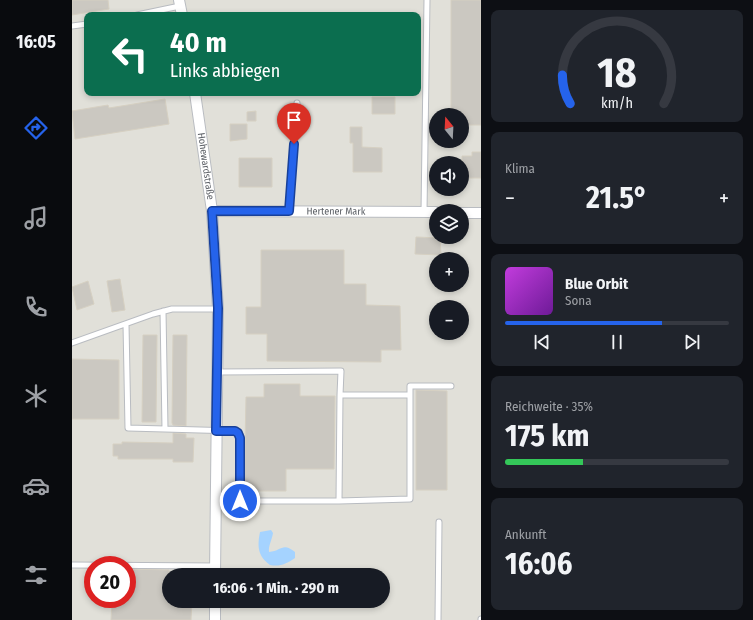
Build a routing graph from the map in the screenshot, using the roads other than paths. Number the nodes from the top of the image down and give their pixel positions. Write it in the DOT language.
graph roads {
  1 [pos="427,0"];
  2 [pos="180,7"];
  3 [pos="153,12"];
  4 [pos="84,24"];
  5 [pos="72,26"];
  6 [pos="195,96"];
  7 [pos="297,103"];
  8 [pos="212,211"];
  9 [pos="289,211"];
  10 [pos="424,212"];
  11 [pos="429,212"];
  12 [pos="469,213"];
  13 [pos="481,213"];
  14 [pos="218,308"];
  15 [pos="163,311"];
  16 [pos="126,324"];
  17 [pos="72,343"];
  18 [pos="217,372"];
  19 [pos="452,386"];
  20 [pos="340,395"];
  21 [pos="410,395"];
  22 [pos="165,429"];
  23 [pos="216,431"];
  24 [pos="216,501"];
  25 [pos="240,501"];
  26 [pos="339,501"];
  27 [pos="439,522"];
  28 [pos="72,565"];
  29 [pos="215,568"];
  30 [pos="162,569"];
  31 [pos="215,608"];
  32 [pos="215,620"];
  33 [pos="438,620"];
  1 -- 10 [label="lane"];
  2 -- 3 [label="lane"];
  4 -- 5 [label="lane"];
  6 -- 8 [label="street, Hohewardstraße"];
  7 -- 9 [label="lane"];
  8 -- 9 [label="street, Hertener Mark"];
  8 -- 14 [label="street, Hohewardstraße"];
  9 -- 10 [label="street, Hertener Mark"];
  10 -- 11 [label="street, Hertener Mark"];
  12 -- 13 [label="street"];
  14 -- 15 [label="lane"];
  14 -- 18 [label="street, Hohewardstraße"];
  15 -- 16 [label="lane"];
  15 -- 22 [label="lane"];
  16 -- 17 [label="lane"];
  16 -- 22 [label="lane"];
  18 -- 20 [label="lane"];
  18 -- 23 [label="street, Hohewardstraße"];
  19 -- 21 [label="lane"];
  20 -- 21 [label="lane"];
  20 -- 26 [label="lane"];
  21 -- 26 [label="lane"];
  22 -- 23 [label="lane"];
  23 -- 24 [label="street, Hohewardstraße"];
  23 -- 25 [label="lane"];
  24 -- 25 [label="lane"];
  24 -- 29 [label="street, Hohewardstraße"];
  25 -- 26 [label="lane"];
  27 -- 33 [label="lane"];
  28 -- 30 [label="lane"];
  31 -- 32 [label="street"];
}
